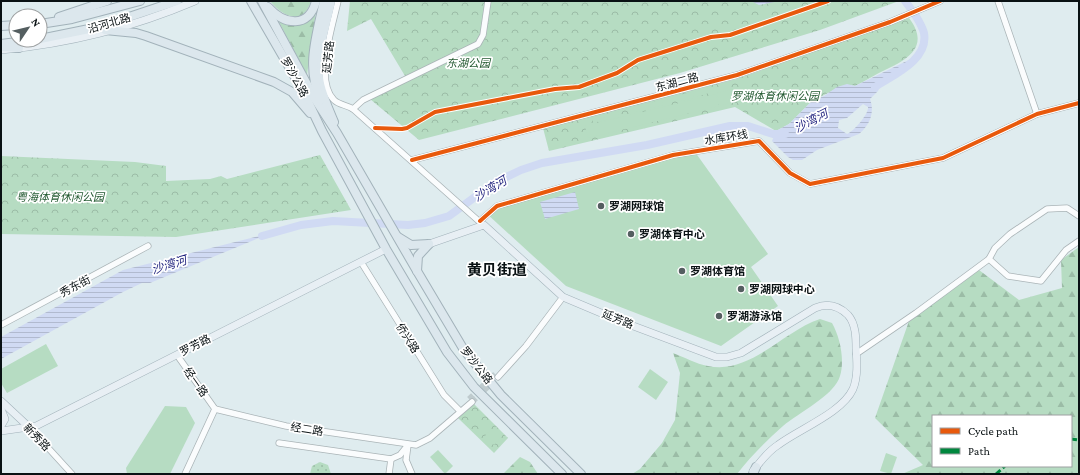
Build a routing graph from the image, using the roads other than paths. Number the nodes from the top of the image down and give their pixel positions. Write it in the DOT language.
graph roads {
  1 [pos="102,1"];
  2 [pos="107,1"];
  3 [pos="130,1"];
  4 [pos="140,1"];
  5 [pos="177,1"];
  6 [pos="194,1"];
  7 [pos="251,1"];
  8 [pos="256,1"];
  9 [pos="263,1"];
  10 [pos="316,1"];
  11 [pos="324,1"];
  12 [pos="332,1"];
  13 [pos="338,1"];
  14 [pos="488,1"];
  15 [pos="940,1"];
  16 [pos="998,1"];
  17 [pos="94,6"];
  18 [pos="110,9"];
  19 [pos="48,20"];
  20 [pos="48,22"];
  21 [pos="105,30"];
  22 [pos="48,37"];
  23 [pos="48,44"];
  24 [pos="19,48"];
  25 [pos="1,50"];
  26 [pos="303,91"];
  27 [pos="1079,103"];
  28 [pos="353,109"];
  29 [pos="1037,114"];
  30 [pos="322,131"];
  31 [pos="337,133"];
  32 [pos="412,160"];
  33 [pos="1079,216"];
  34 [pos="482,223"];
  35 [pos="397,237"];
  36 [pos="1079,241"];
  37 [pos="429,244"];
  38 [pos="148,246"];
  39 [pos="385,246"];
  40 [pos="989,259"];
  41 [pos="361,262"];
  42 [pos="417,271"];
  43 [pos="563,297"];
  44 [pos="1,326"];
  45 [pos="856,354"];
  46 [pos="177,355"];
  47 [pos="496,376"];
  48 [pos="471,400"];
  49 [pos="1,401"];
  50 [pos="1,408"];
  51 [pos="215,409"];
  52 [pos="460,411"];
  53 [pos="1,426"];
  54 [pos="30,428"];
  55 [pos="1,431"];
  56 [pos="279,443"];
  57 [pos="408,445"];
  58 [pos="391,459"];
  59 [pos="754,472"];
  60 [pos="72,474"];
  61 [pos="186,474"];
  62 [pos="389,474"];
  63 [pos="412,474"];
  64 [pos="562,474"];
  65 [pos="581,474"];
  1 -- 17 [label="highway"];
  2 -- 17 [label="highway"];
  3 -- 18 [label="main road"];
  4 -- 18 [label="highway, 沿河北路"];
  5 -- 22 [label="highway, 沿河北路"];
  6 -- 21 [label="main road"];
  7 -- 26 [label="highway, 罗沙公路"];
  8 -- 26 [label="highway"];
  9 -- 10 [label="highway"];
  9 -- 31 [label="highway, 罗沙公路"];
  11 -- 31 [label="highway"];
  12 -- 31 [label="highway"];
  13 -- 28 [label="street, 延芳路"];
  14 -- 28 [label="street"];
  15 -- 32 [label="street, 东湖二路"];
  16 -- 29 [label="street"];
  17 -- 19 [label="highway"];
  18 -- 20 [label="highway, 沿河北路"];
  21 -- 23 [label="main road"];
  21 -- 30 [label="highway"];
  24 -- 25 [label="main road"];
  26 -- 30 [label="highway, 罗沙公路"];
  27 -- 29 [label="street, 水库环线"];
  28 -- 32 [label="street, 延芳路"];
  29 -- 34 [label="street, 水库环线"];
  30 -- 39 [label="highway, 罗沙公路"];
  31 -- 35 [label="highway, 罗沙公路"];
  32 -- 34 [label="street, 延芳路"];
  33 -- 40 [label="street"];
  34 -- 37 [label="main road"];
  34 -- 43 [label="main road, 延芳路"];
  35 -- 37 [label="highway"];
  35 -- 42 [label="highway, 罗沙公路"];
  36 -- 40 [label="street"];
  37 -- 42 [label="highway"];
  38 -- 44 [label="street, 秀东街"];
  39 -- 41 [label="main road, 罗芳路"];
  39 -- 64 [label="highway, 罗沙公路"];
  40 -- 45 [label="street"];
  41 -- 46 [label="main road, 罗芳路"];
  41 -- 52 [label="street, 侨兴路"];
  42 -- 65 [label="highway, 罗沙公路"];
  43 -- 45 [label="main road, 延芳路"];
  43 -- 47 [label="street"];
  45 -- 59 [label="main road, 延芳路"];
  46 -- 51 [label="street, 经一路"];
  46 -- 54 [label="main road, 罗芳路"];
  48 -- 52 [label="street, 经二路"];
  49 -- 54 [label="main road, 新秀路"];
  50 -- 53 [label="main road"];
  51 -- 57 [label="street, 经二路"];
  51 -- 61 [label="street"];
  52 -- 57 [label="street, 经二路"];
  54 -- 55 [label="main road, 罗芳路"];
  54 -- 60 [label="street, 新秀路"];
  56 -- 58 [label="street"];
  57 -- 58 [label="street"];
  57 -- 63 [label="street"];
  58 -- 62 [label="street"];
}
